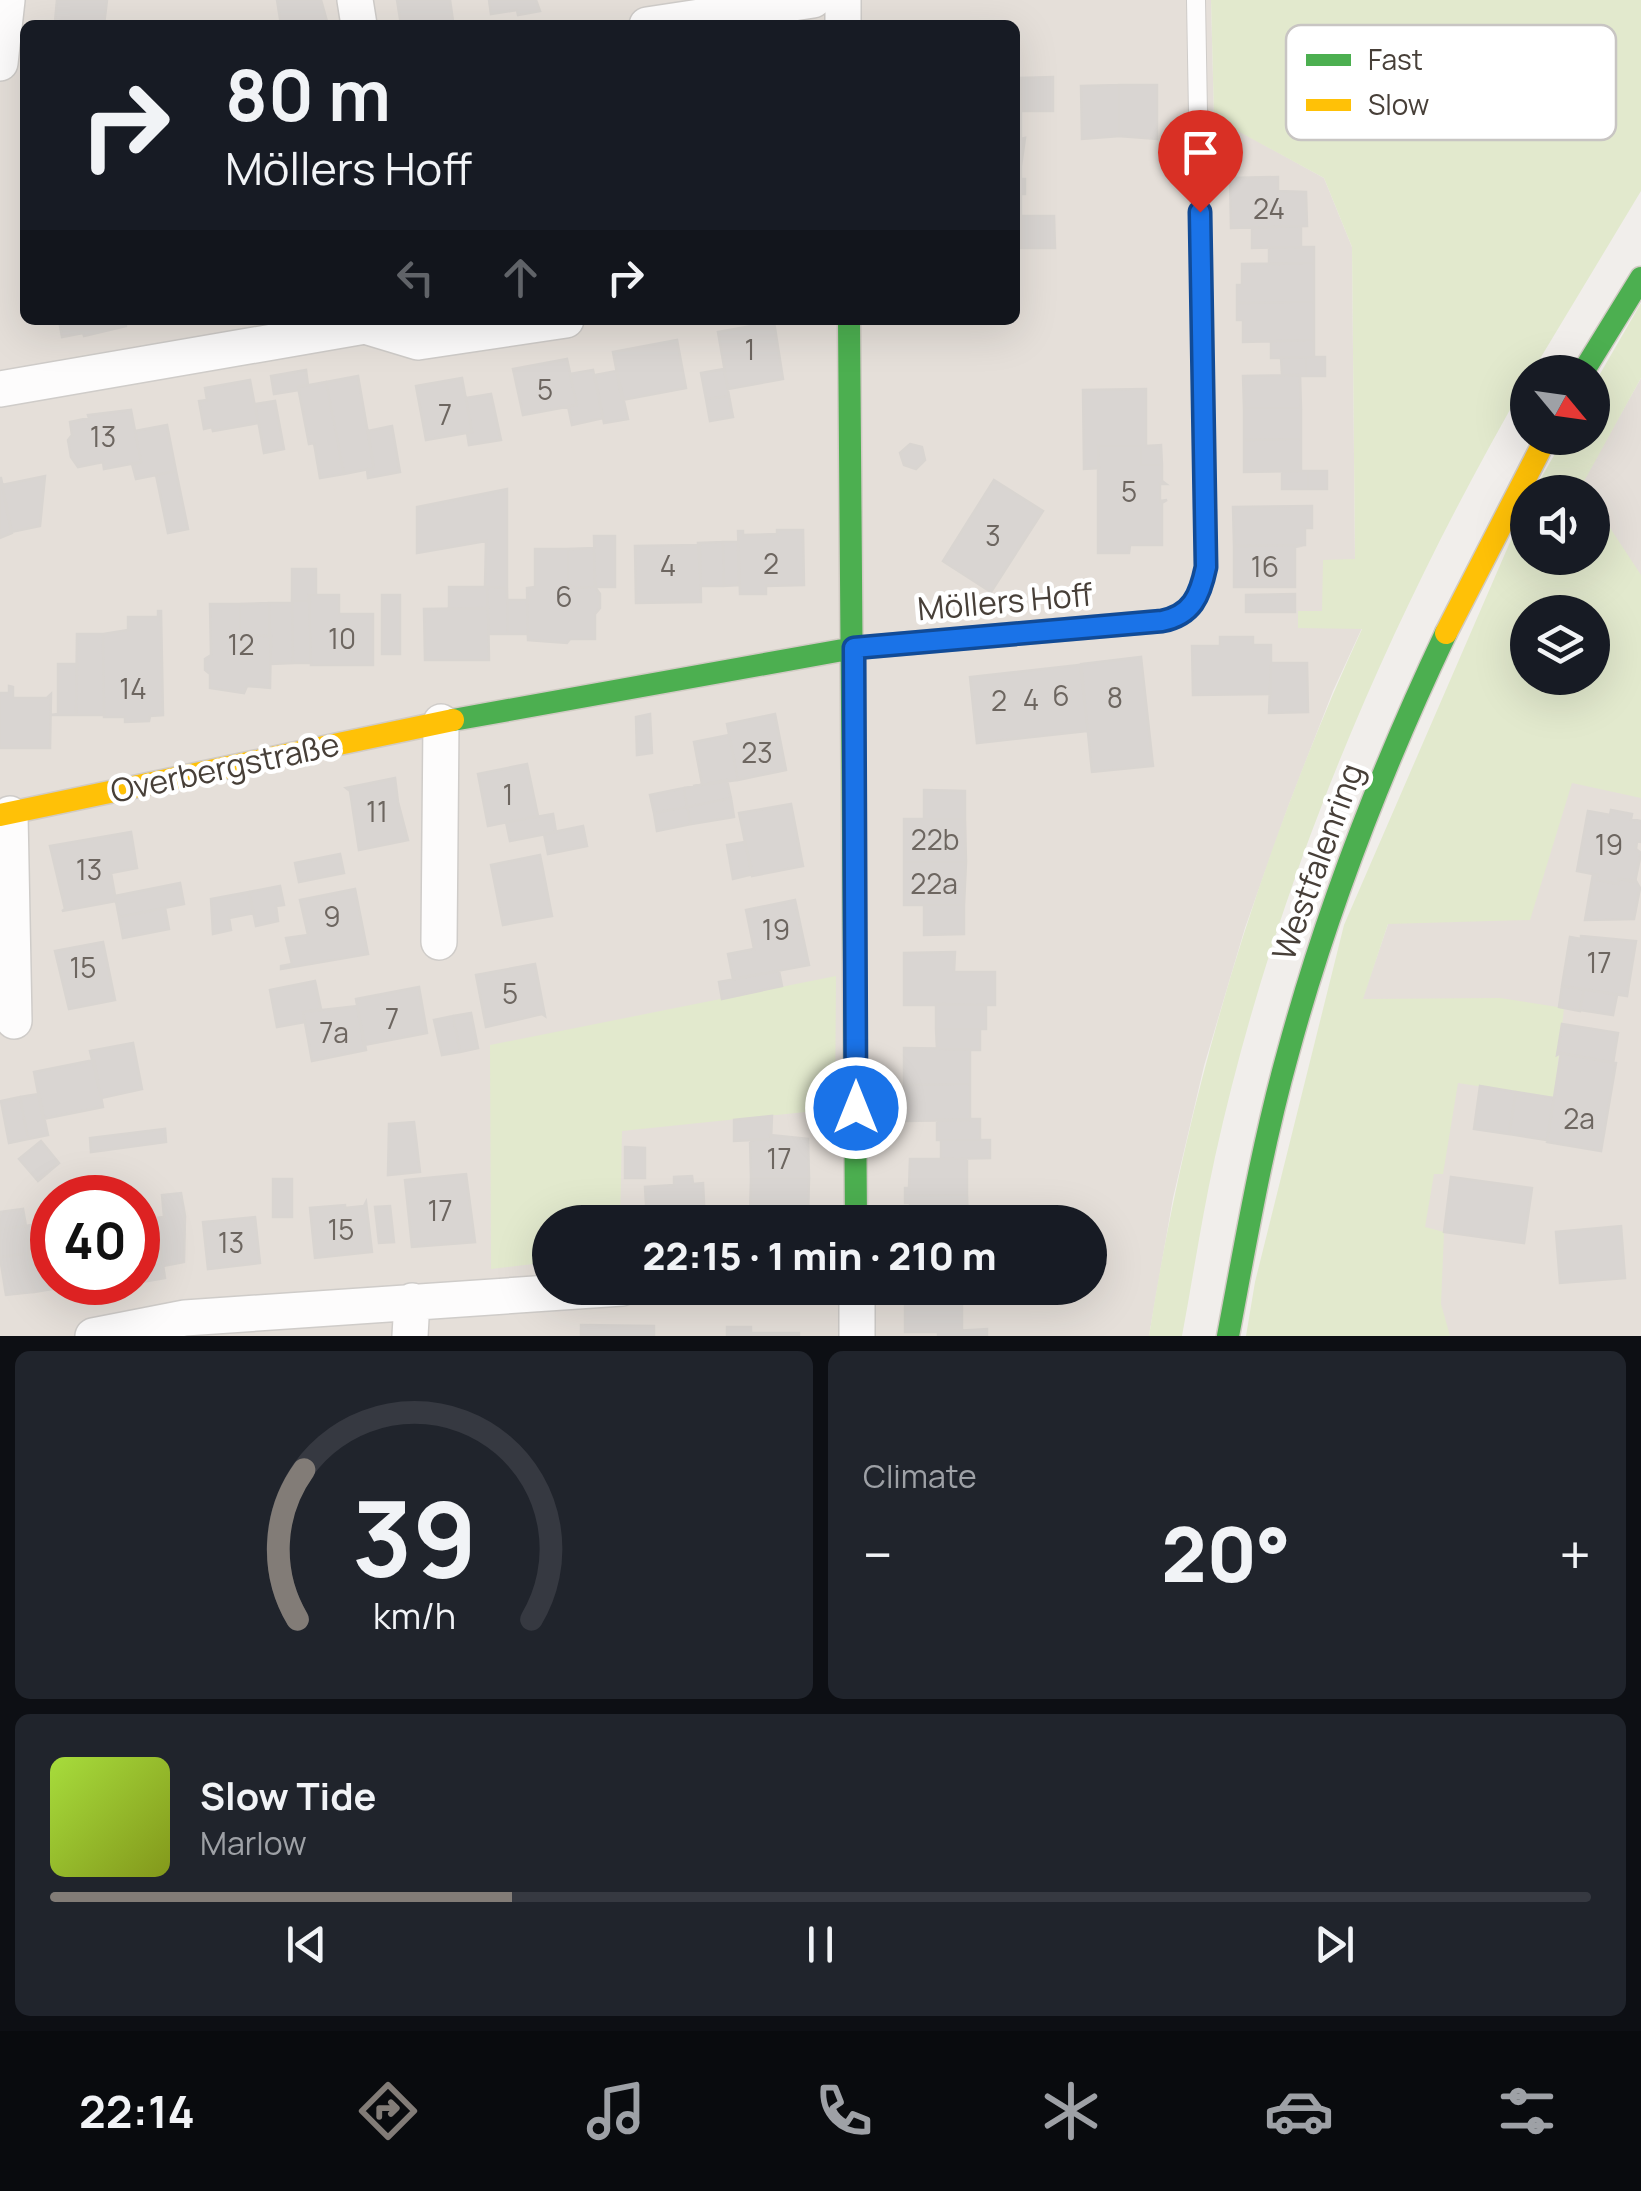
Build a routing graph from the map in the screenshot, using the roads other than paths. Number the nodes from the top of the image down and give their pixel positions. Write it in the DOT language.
graph roads {
  1 [pos="7,0"];
  2 [pos="814,0"];
  3 [pos="1196,0"];
  4 [pos="680,20"];
  5 [pos="0,63"];
  6 [pos="1641,278"];
  7 [pos="498,325"];
  8 [pos="849,325"];
  9 [pos="416,331"];
  10 [pos="1593,355"];
  11 [pos="0,389"];
  12 [pos="1537,455"];
  13 [pos="1162,621"];
  14 [pos="854,648"];
  15 [pos="441,722"];
  16 [pos="5,815"];
  17 [pos="438,942"];
  18 [pos="14,1022"];
  19 [pos="856,1205"];
  20 [pos="532,1301"];
  21 [pos="857,1305"];
  22 [pos="411,1319"];
  23 [pos="94,1336"];
  24 [pos="857,1336"];
  25 [pos="1228,1336"];
  1 -- 5 [label="street"];
  2 -- 4 [label="street"];
  3 -- 13 [label="lane"];
  6 -- 10 [label="street"];
  7 -- 9 [label="street"];
  8 -- 14 [label="street"];
  9 -- 11 [label="street"];
  12 -- 25 [label="street, Westfalenring"];
  13 -- 14 [label="street, Möllers Hoff"];
  14 -- 15 [label="street, Overbergstraße"];
  14 -- 19 [label="street"];
  15 -- 16 [label="street, Overbergstraße"];
  15 -- 17 [label="street"];
  16 -- 18 [label="street, Overbergstraße"];
  20 -- 22 [label="street"];
  21 -- 24 [label="street"];
  22 -- 23 [label="street"];
}
